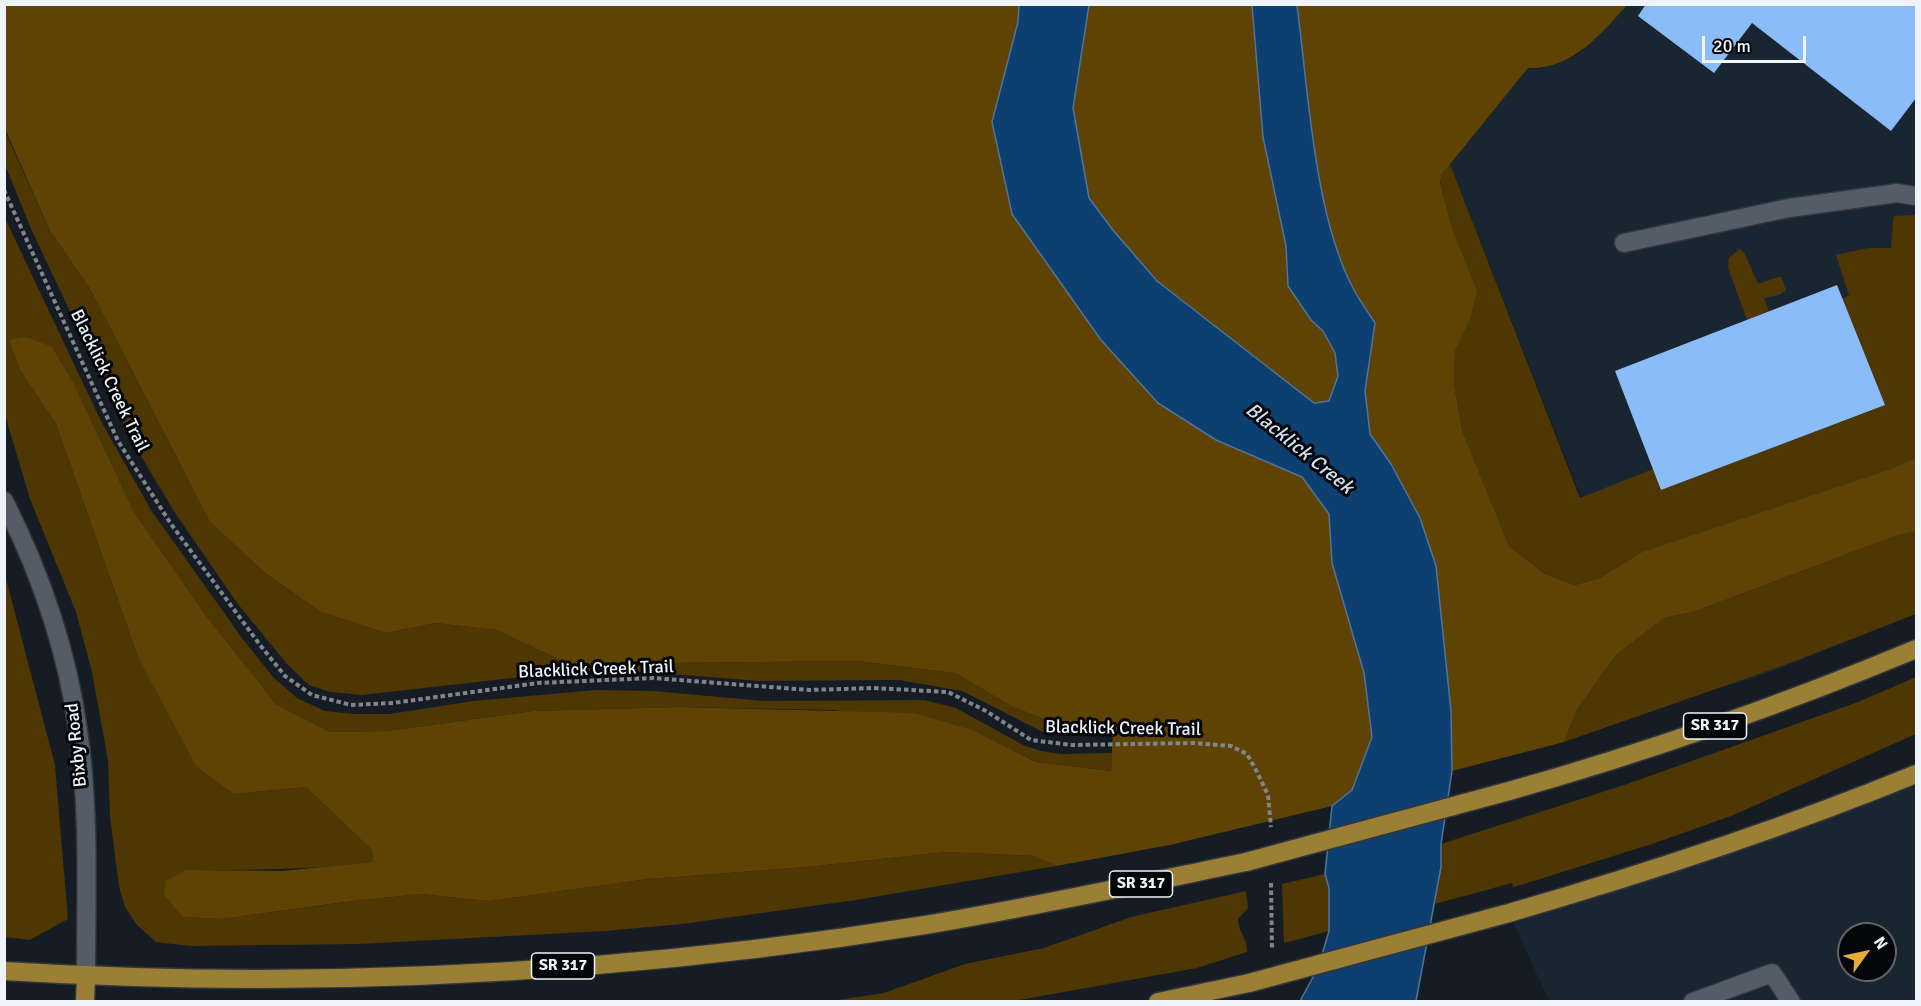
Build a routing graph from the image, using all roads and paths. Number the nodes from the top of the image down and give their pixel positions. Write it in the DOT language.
graph roads {
  1 [pos="4,190"];
  2 [pos="1917,196"];
  3 [pos="1624,243"];
  4 [pos="4,501"];
  5 [pos="1917,648"];
  6 [pos="1917,774"];
  7 [pos="1270,831"];
  8 [pos="1271,876"];
  9 [pos="1272,956"];
  10 [pos="4,971"];
  11 [pos="86,976"];
  12 [pos="85,1002"];
  13 [pos="1158,1002"];
  14 [pos="1693,1002"];
  15 [pos="1791,1002"];
  1 -- 7 [label="path, Blacklick Creek Trail"];
  2 -- 3 [label="street"];
  4 -- 11 [label="street, Bixby Road"];
  5 -- 11 [label="main road, SR 317, bridge"];
  6 -- 13 [label="main road, bridge"];
  8 -- 9 [label="path"];
  10 -- 11 [label="main road, SR 317"];
  11 -- 12 [label="main road, Bixby Road"];
  14 -- 15 [label="street"];
}
